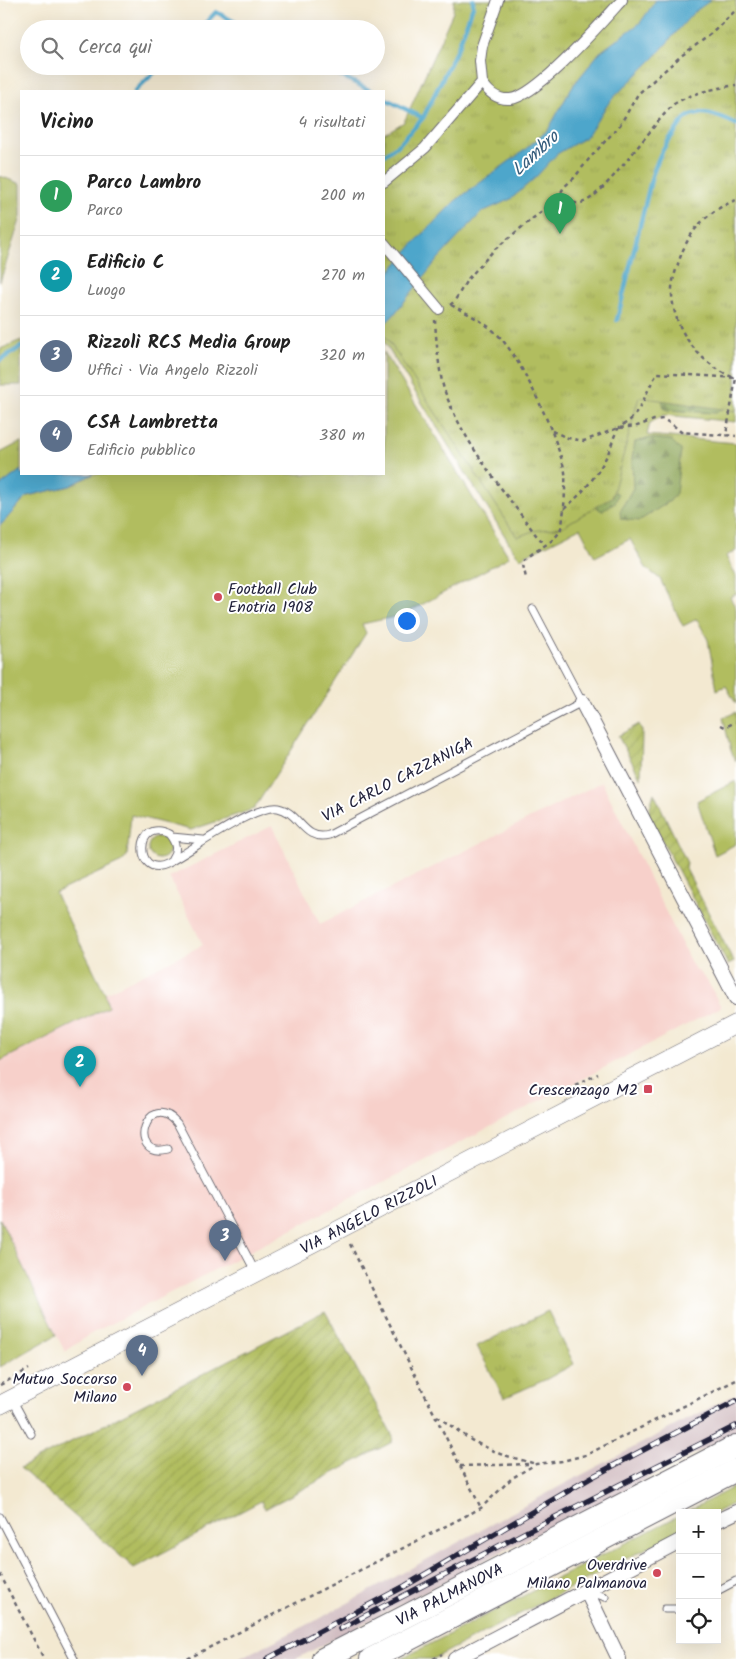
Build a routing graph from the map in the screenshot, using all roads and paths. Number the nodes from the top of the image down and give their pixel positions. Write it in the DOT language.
graph roads {
  1 [pos="498,0"];
  2 [pos="622,0"];
  3 [pos="736,10"];
  4 [pos="482,82"];
  5 [pos="736,85"];
  6 [pos="385,181"];
  7 [pos="558,198"];
  8 [pos="736,200"];
  9 [pos="386,245"];
  10 [pos="437,305"];
  11 [pos="451,305"];
  12 [pos="736,378"];
  13 [pos="618,428"];
  14 [pos="551,430"];
  15 [pos="726,435"];
  16 [pos="736,436"];
  17 [pos="563,510"];
  18 [pos="545,544"];
  19 [pos="526,578"];
  20 [pos="533,609"];
  21 [pos="582,702"];
  22 [pos="736,722"];
  23 [pos="721,725"];
  24 [pos="172,837"];
  25 [pos="203,840"];
  26 [pos="172,859"];
  27 [pos="736,998"];
  28 [pos="736,1024"];
  29 [pos="598,1074"];
  30 [pos="575,1085"];
  31 [pos="168,1149"];
  32 [pos="350,1244"];
  33 [pos="256,1273"];
  34 [pos="29,1369"];
  35 [pos="736,1380"];
  36 [pos="0,1385"];
  37 [pos="6,1402"];
  38 [pos="435,1414"];
  39 [pos="31,1434"];
  40 [pos="736,1446"];
  41 [pos="536,1464"];
  42 [pos="459,1466"];
  43 [pos="736,1470"];
  44 [pos="481,1508"];
  45 [pos="736,1512"];
  46 [pos="0,1517"];
  47 [pos="721,1519"];
  48 [pos="676,1543"];
  49 [pos="0,1574"];
  50 [pos="736,1582"];
  51 [pos="721,1589"];
  52 [pos="586,1590"];
  53 [pos="605,1597"];
  54 [pos="665,1609"];
  55 [pos="676,1609"];
  56 [pos="44,1659"];
  57 [pos="74,1659"];
  58 [pos="187,1659"];
  59 [pos="324,1659"];
  60 [pos="372,1659"];
  61 [pos="455,1659"];
  62 [pos="619,1659"];
  1 -- 4 [label="street"];
  2 -- 4 [label="street"];
  3 -- 7 [label="path"];
  4 -- 6 [label="street"];
  5 -- 7 [label="path"];
  7 -- 11 [label="path"];
  8 -- 12 [label="path"];
  9 -- 10 [label="street"];
  10 -- 11 [label="path"];
  10 -- 18 [label="path"];
  11 -- 14 [label="path"];
  12 -- 13 [label="path"];
  12 -- 15 [label="path"];
  13 -- 14 [label="path"];
  13 -- 15 [label="path"];
  13 -- 17 [label="path"];
  14 -- 17 [label="path"];
  15 -- 16 [label="path"];
  17 -- 18 [label="path"];
  18 -- 19 [label="path"];
  20 -- 21 [label="lane"];
  21 -- 25 [label="lane, VIA CARLO CAZZANIGA"];
  21 -- 27 [label="street"];
  22 -- 23 [label="path"];
  24 -- 25 [label="lane"];
  24 -- 26 [label="lane"];
  24 -- 26 [label="lane"];
  25 -- 26 [label="lane, VIA CARLO CAZZANIGA"];
  28 -- 33 [label="street, VIA ANGELO RIZZOLI"];
  29 -- 30 [label="path"];
  31 -- 33 [label="lane"];
  32 -- 38 [label="path"];
  33 -- 37 [label="street, VIA ANGELO RIZZOLI"];
  34 -- 36 [label="path"];
  35 -- 41 [label="path"];
  37 -- 39 [label="lane"];
  38 -- 41 [label="path"];
  38 -- 42 [label="path"];
  40 -- 59 [label="highway, VIA PALMANOVA"];
  41 -- 42 [label="path"];
  41 -- 44 [label="path"];
  42 -- 44 [label="path"];
  43 -- 60 [label="highway, VIA PALMANOVA"];
  44 -- 58 [label="path"];
  45 -- 47 [label="street"];
  46 -- 57 [label="lane"];
  48 -- 52 [label="street"];
  49 -- 56 [label="path"];
  50 -- 51 [label="lane"];
  52 -- 53 [label="lane"];
  52 -- 61 [label="street"];
  52 -- 62 [label="street"];
  54 -- 55 [label="lane"];
}
